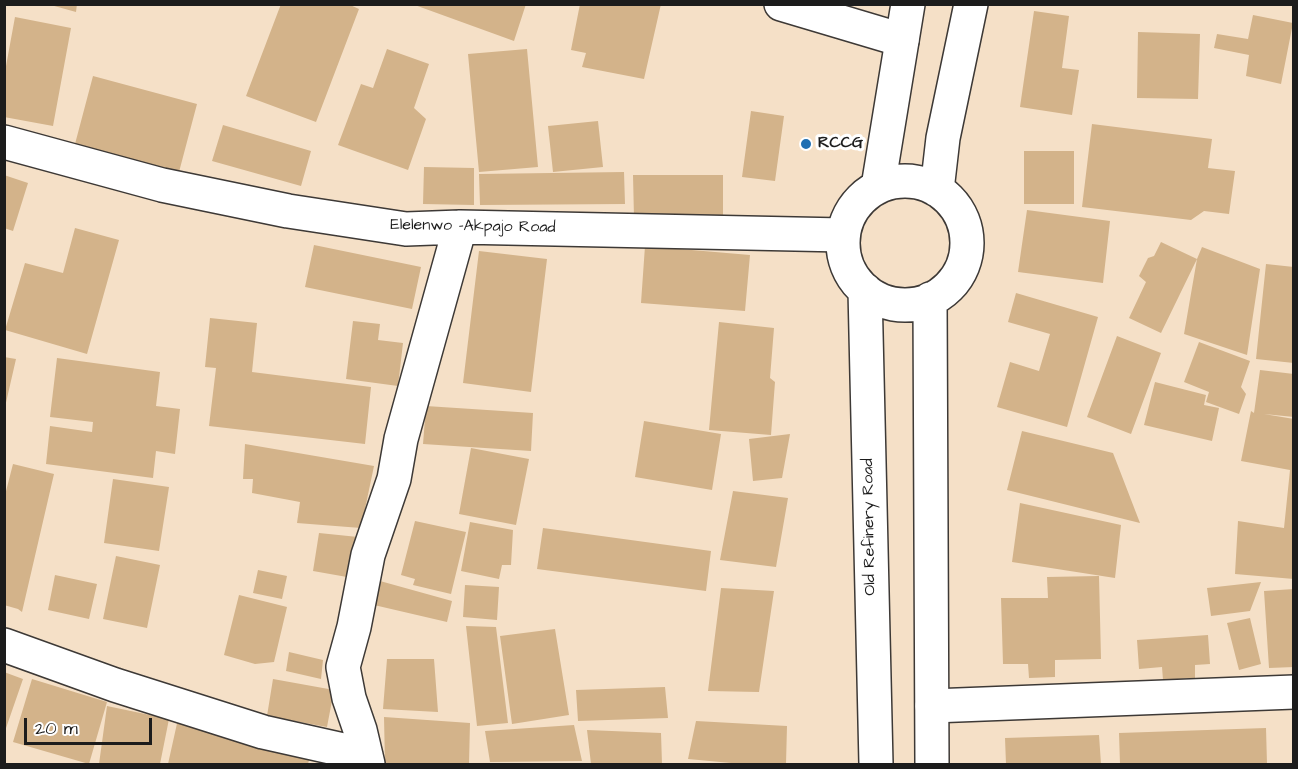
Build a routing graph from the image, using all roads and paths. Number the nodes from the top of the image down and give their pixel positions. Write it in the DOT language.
graph roads {
  1 [pos="781,4"];
  2 [pos="908,4"];
  3 [pos="971,4"];
  4 [pos="902,40"];
  5 [pos="4,142"];
  6 [pos="878,187"];
  7 [pos="938,190"];
  8 [pos="460,227"];
  9 [pos="843,235"];
  10 [pos="865,290"];
  11 [pos="930,299"];
  12 [pos="4,645"];
  13 [pos="1293,692"];
  14 [pos="932,706"];
  15 [pos="367,760"];
  16 [pos="876,765"];
  17 [pos="932,765"];
  1 -- 4 [label="street"];
  2 -- 4 [label="street"];
  3 -- 7 [label="street"];
  4 -- 6 [label="street"];
  5 -- 8 [label="street, Elelenwo -Akpajo Road"];
  6 -- 7 [label="street"];
  6 -- 9 [label="street"];
  7 -- 11 [label="street"];
  8 -- 9 [label="street, Elelenwo -Akpajo Road"];
  8 -- 15 [label="street"];
  9 -- 10 [label="street"];
  10 -- 11 [label="street"];
  10 -- 16 [label="street, Old Refinery Road"];
  11 -- 14 [label="street"];
  12 -- 15 [label="street"];
  13 -- 14 [label="street"];
  14 -- 17 [label="street"];
}
